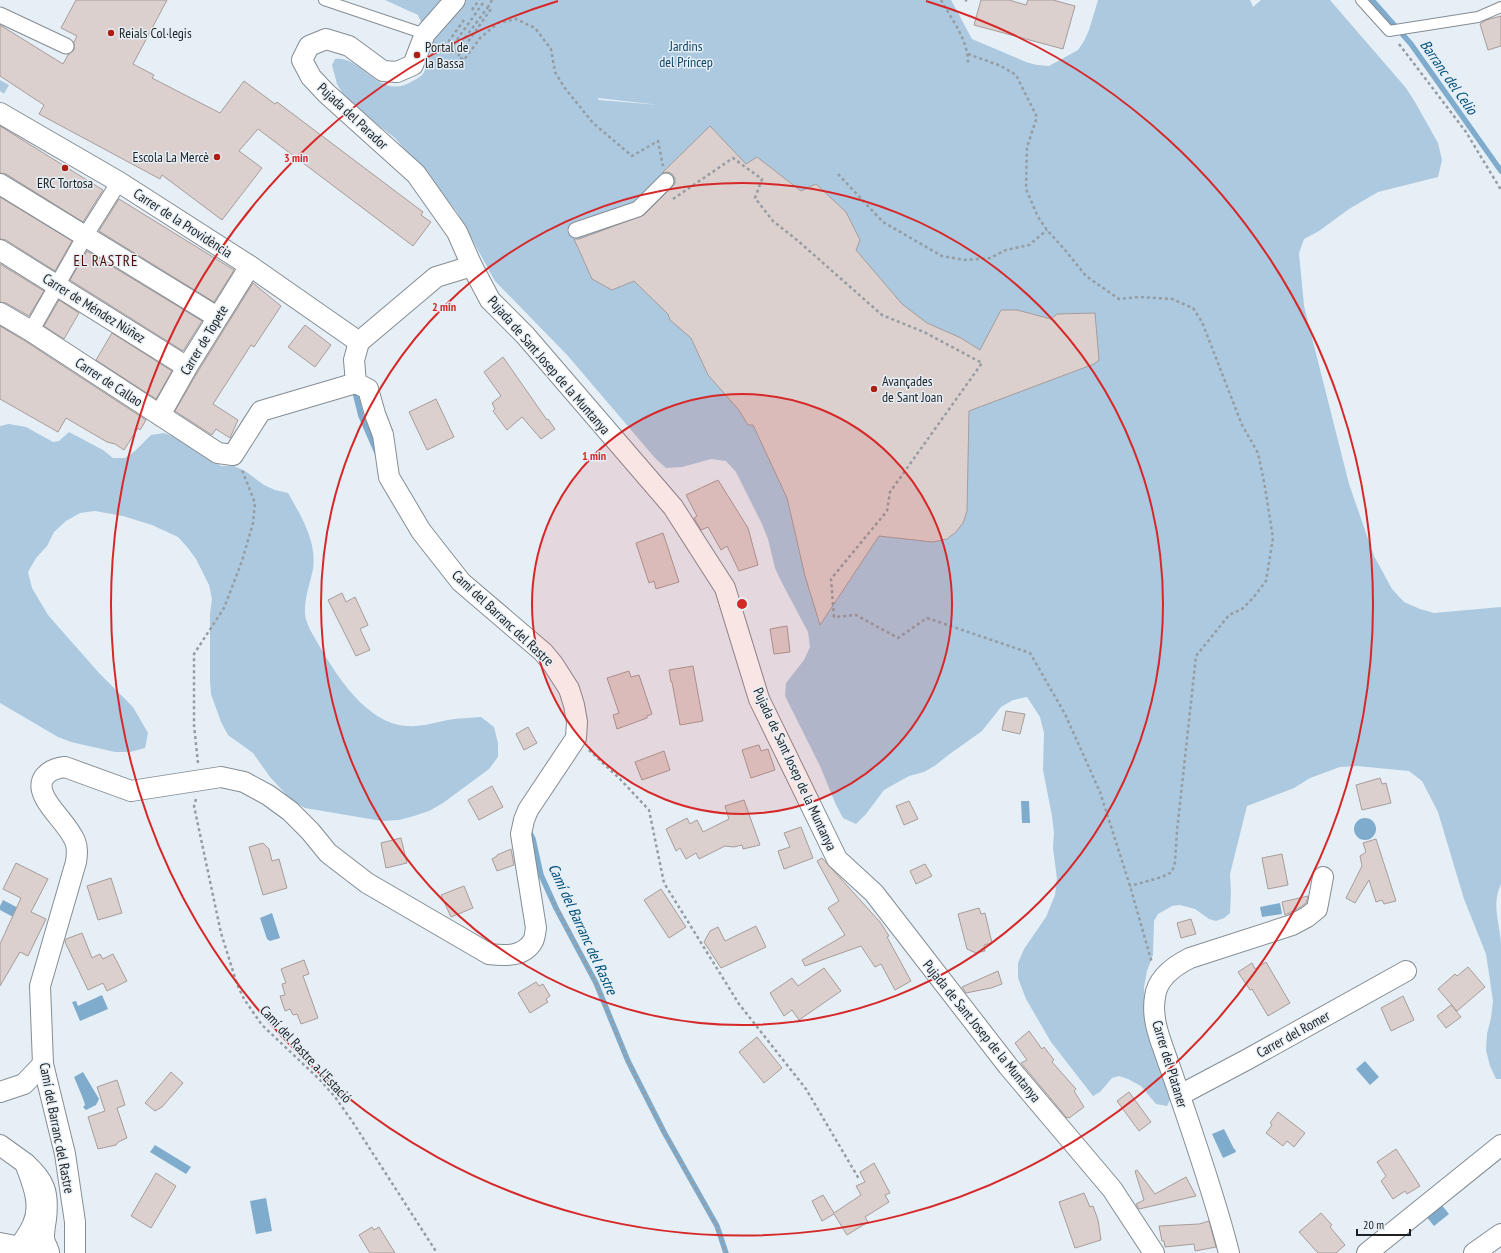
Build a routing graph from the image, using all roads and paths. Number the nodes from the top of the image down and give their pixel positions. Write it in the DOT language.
graph roads {
  1 [pos="324,0"];
  2 [pos="455,0"];
  3 [pos="479,0"];
  4 [pos="485,0"];
  5 [pos="492,0"];
  6 [pos="941,0"];
  7 [pos="1361,0"];
  8 [pos="483,3"];
  9 [pos="488,7"];
  10 [pos="1501,7"];
  11 [pos="0,15"];
  12 [pos="1389,31"];
  13 [pos="426,34"];
  14 [pos="66,46"];
  15 [pos="968,54"];
  16 [pos="968,65"];
  17 [pos="0,113"];
  18 [pos="838,174"];
  19 [pos="666,181"];
  20 [pos="119,182"];
  21 [pos="0,184"];
  22 [pos="1501,190"];
  23 [pos="576,230"];
  24 [pos="1047,230"];
  25 [pos="85,236"];
  26 [pos="0,250"];
  27 [pos="250,266"];
  28 [pos="472,266"];
  29 [pos="57,286"];
  30 [pos="0,313"];
  31 [pos="217,317"];
  32 [pos="31,331"];
  33 [pos="359,342"];
  34 [pos="187,367"];
  35 [pos="356,383"];
  36 [pos="160,415"];
  37 [pos="225,454"];
  38 [pos="576,738"];
  39 [pos="200,779"];
  40 [pos="1323,877"];
  41 [pos="1130,886"];
  42 [pos="550,895"];
  43 [pos="1406,971"];
  44 [pos="1159,985"];
  45 [pos="43,1064"];
  46 [pos="0,1092"];
  47 [pos="1180,1095"];
  48 [pos="0,1145"];
  49 [pos="1501,1145"];
  50 [pos="25,1163"];
  51 [pos="859,1179"];
  52 [pos="75,1222"];
  53 [pos="1501,1234"];
  54 [pos="33,1251"];
  55 [pos="76,1253"];
  56 [pos="437,1253"];
  57 [pos="726,1253"];
  58 [pos="1154,1253"];
  59 [pos="1229,1253"];
  60 [pos="1367,1253"];
  61 [pos="1474,1253"];
  1 -- 13 [label="lane"];
  2 -- 13 [label="street"];
  3 -- 8 [label="path"];
  4 -- 8 [label="path"];
  5 -- 9 [label="path"];
  6 -- 15 [label="path"];
  7 -- 12 [label="lane"];
  8 -- 9 [label="path"];
  9 -- 19 [label="path"];
  10 -- 12 [label="lane"];
  11 -- 14 [label="street"];
  12 -- 22 [label="path"];
  13 -- 28 [label="street, Pujada del Parador"];
  15 -- 16 [label="path"];
  15 -- 24 [label="path"];
  17 -- 20 [label="street, Carrer de la Providència"];
  18 -- 24 [label="path"];
  19 -- 23 [label="street"];
  19 -- 41 [label="path"];
  20 -- 25 [label="street"];
  20 -- 27 [label="street, Carrer de la Providència"];
  21 -- 25 [label="street"];
  24 -- 41 [label="path"];
  25 -- 29 [label="street"];
  25 -- 31 [label="street"];
  26 -- 29 [label="street, Carrer de Méndez Núñez"];
  27 -- 31 [label="street, Carrer de Topete"];
  27 -- 33 [label="street, Carrer de la Providència"];
  28 -- 33 [label="street"];
  28 -- 58 [label="street, Pujada de Sant Josep de la Muntanya"];
  29 -- 32 [label="street"];
  29 -- 34 [label="street, Carrer de Méndez Núñez"];
  30 -- 32 [label="street, Carrer de Callao"];
  31 -- 34 [label="street, Carrer de Topete"];
  32 -- 36 [label="street, Carrer de Callao"];
  33 -- 35 [label="street"];
  34 -- 36 [label="street, Carrer de Topete"];
  35 -- 37 [label="street"];
  35 -- 38 [label="street, Camí del Barranc del Rastre"];
  36 -- 37 [label="street, Carrer de Callao"];
  37 -- 39 [label="path, Camí del Rastre a l'Estació"];
  38 -- 39 [label="street, Camí del Barranc del Rastre"];
  38 -- 51 [label="path"];
  39 -- 45 [label="street, Camí del Barranc del Rastre"];
  39 -- 56 [label="path, Camí del Rastre a l'Estació"];
  40 -- 44 [label="street, Carrer del Plataner"];
  41 -- 44 [label="path"];
  42 -- 57 [label="path"];
  43 -- 47 [label="street, Carrer del Romer"];
  44 -- 47 [label="street, Carrer del Plataner"];
  45 -- 46 [label="street"];
  45 -- 52 [label="street, Camí del Barranc del Rastre"];
  47 -- 59 [label="street, Carrer del Plataner"];
  48 -- 50 [label="street"];
  49 -- 60 [label="street"];
  50 -- 54 [label="street"];
  50 -- 54 [label="street"];
  52 -- 54 [label="street"];
  52 -- 55 [label="street, Camí del Barranc del Rastre"];
  53 -- 61 [label="street"];
}
